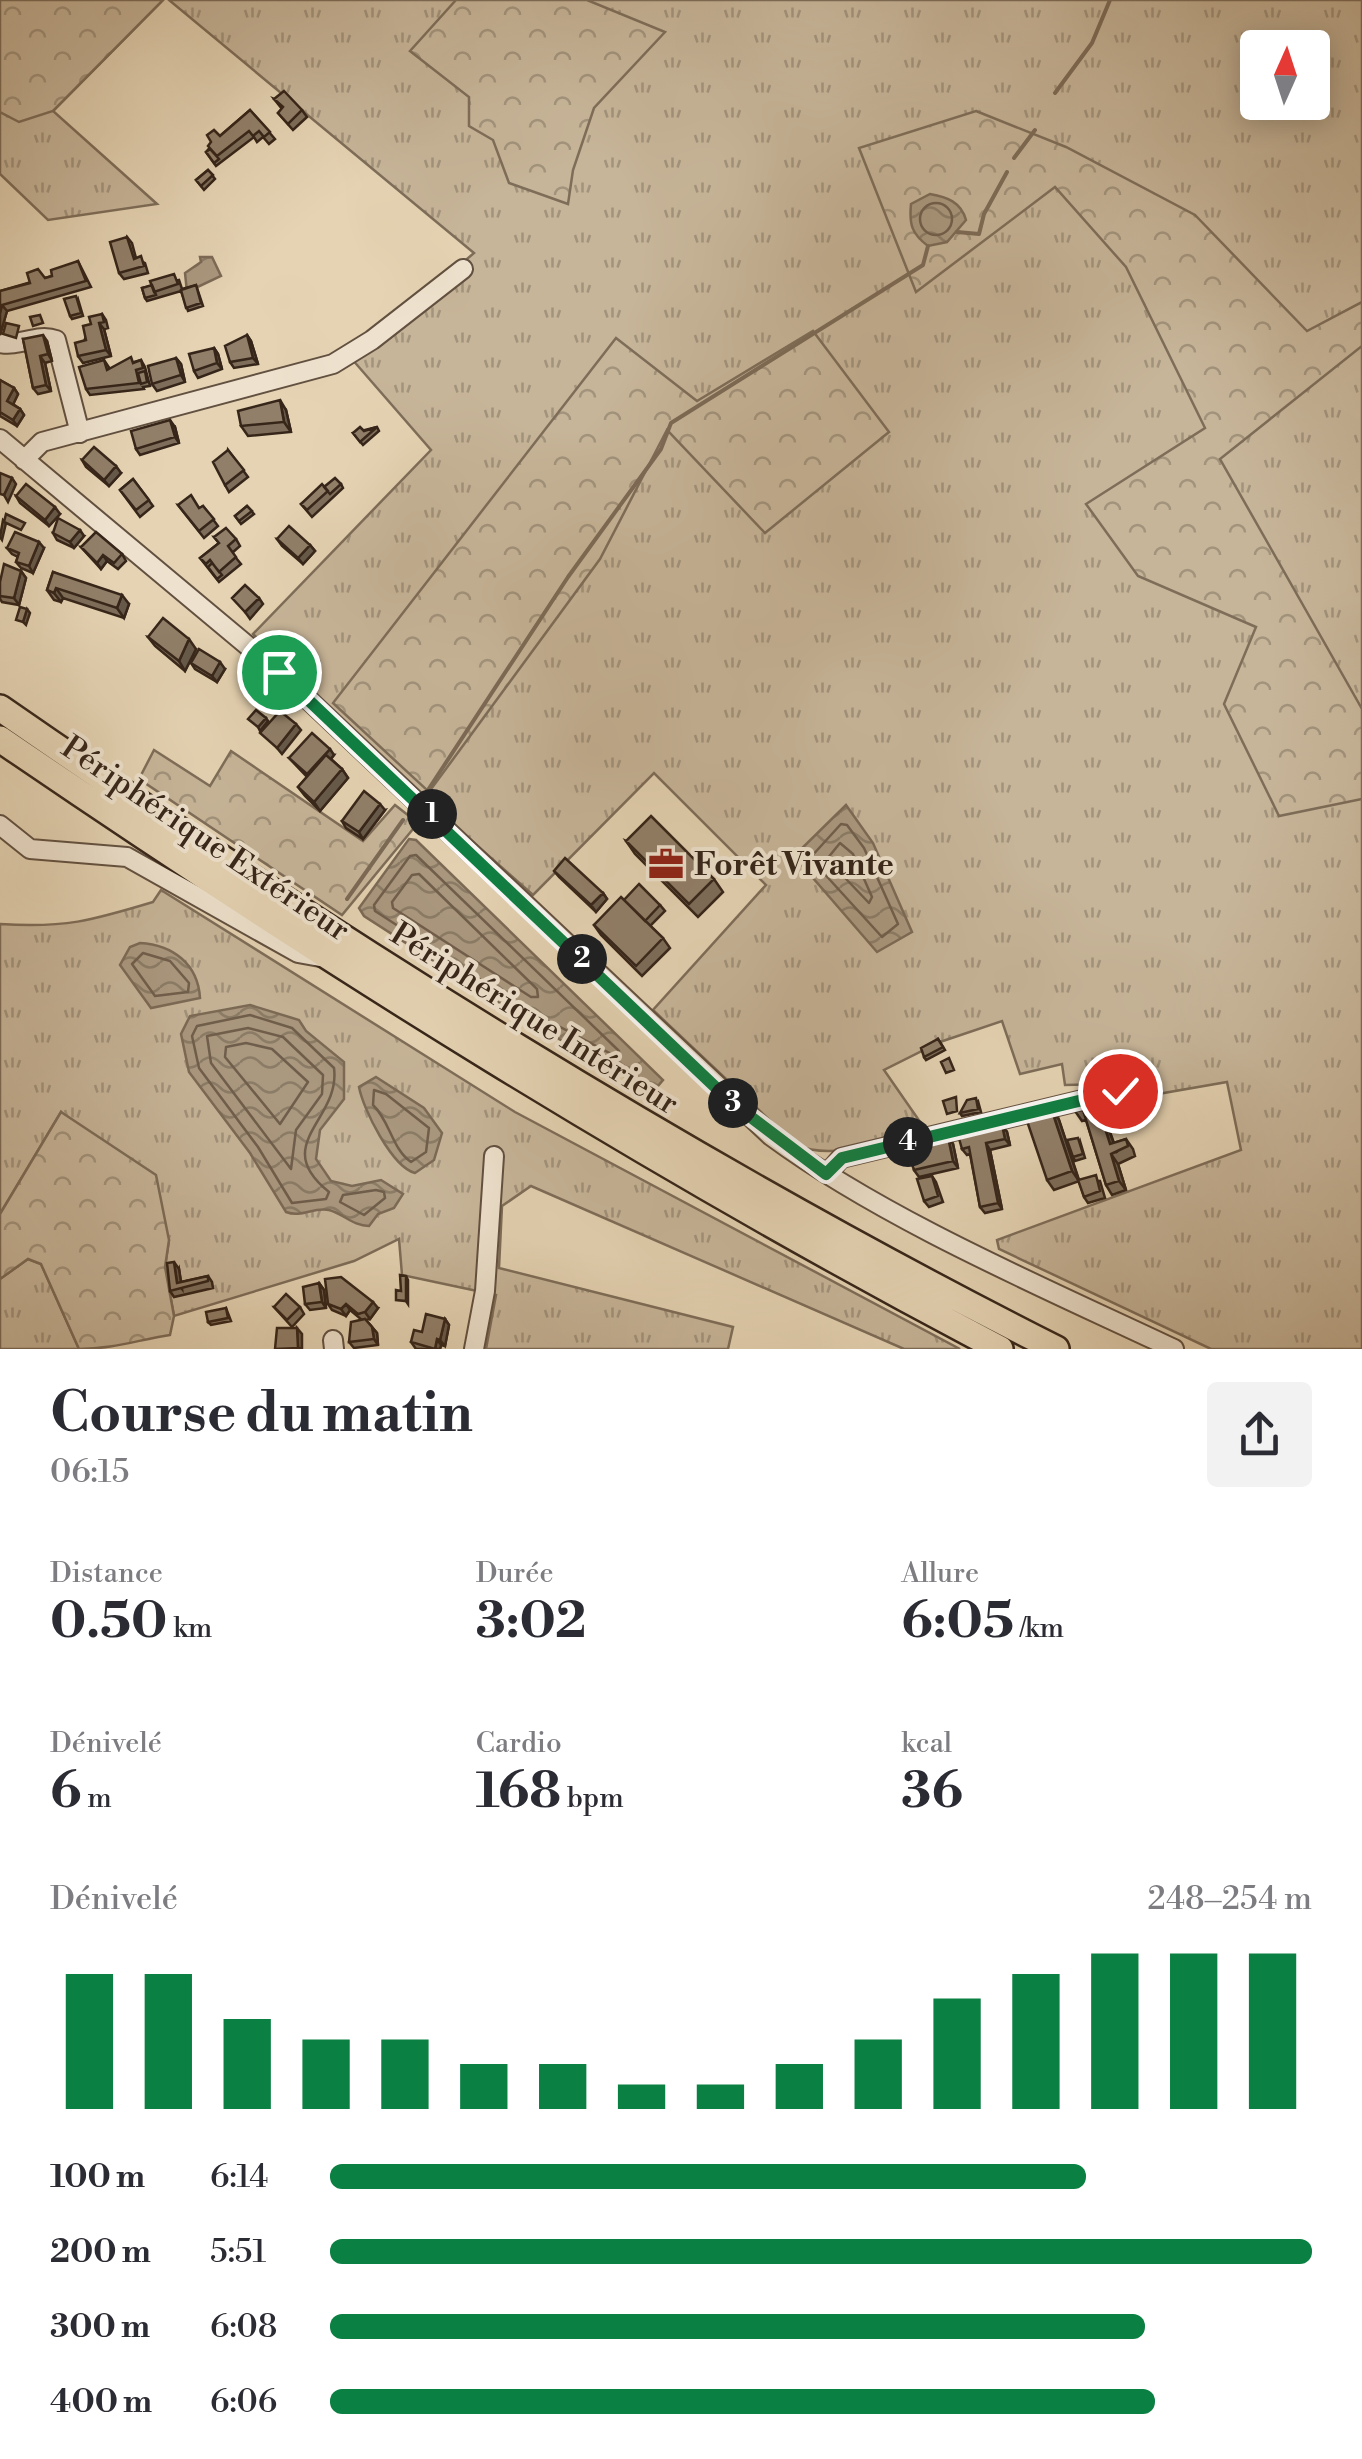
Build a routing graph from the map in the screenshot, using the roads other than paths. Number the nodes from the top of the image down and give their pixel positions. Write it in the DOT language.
graph roads {
  1 [pos="463,269"];
  2 [pos="0,343"];
  3 [pos="80,432"];
  4 [pos="0,439"];
  5 [pos="24,460"];
  6 [pos="0,708"];
  7 [pos="0,739"];
  8 [pos="0,825"];
  9 [pos="327,958"];
  10 [pos="1120,1091"];
  11 [pos="494,1156"];
  12 [pos="826,1174"];
  13 [pos="474,1349"];
  14 [pos="1000,1349"];
  15 [pos="1056,1349"];
  16 [pos="1174,1349"];
  1 -- 3 [label="street"];
  2 -- 3 [label="street"];
  3 -- 5 [label="street"];
  4 -- 5 [label="street"];
  5 -- 12 [label="street"];
  6 -- 15 [label="highway, Périphérique Intérieur"];
  7 -- 9 [label="highway, Périphérique Extérieur"];
  8 -- 9 [label="street"];
  9 -- 14 [label="highway, Périphérique Extérieur"];
  10 -- 12 [label="street"];
  11 -- 13 [label="street"];
  12 -- 16 [label="street"];
}
